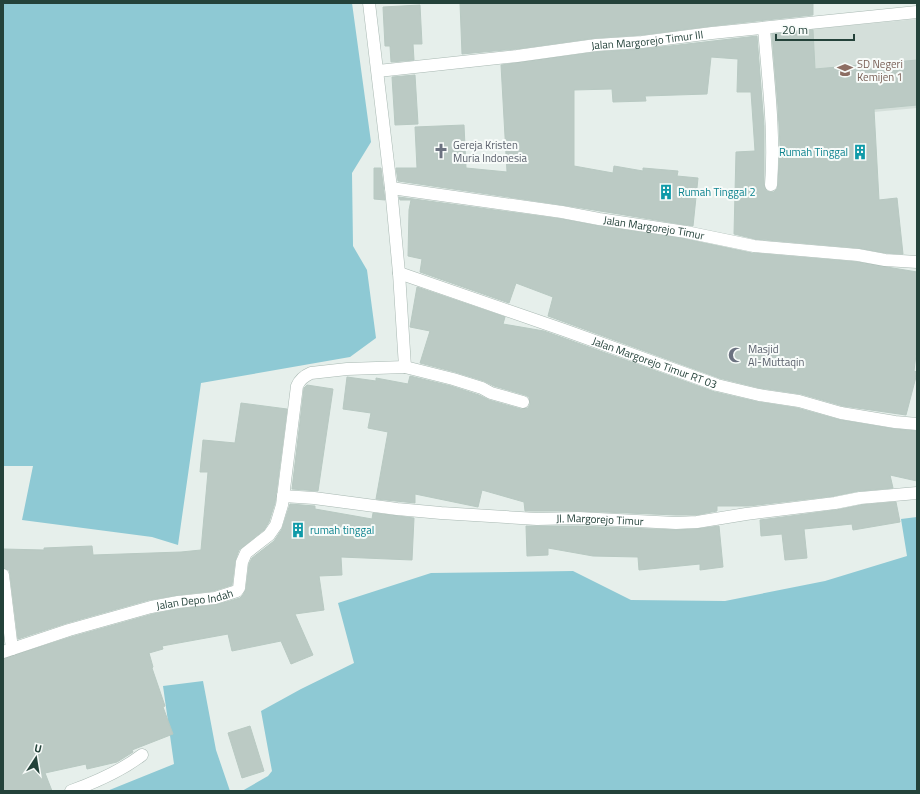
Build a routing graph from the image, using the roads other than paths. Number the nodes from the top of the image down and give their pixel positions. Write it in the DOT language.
graph roads {
  1 [pos="369,3"];
  2 [pos="917,12"];
  3 [pos="764,28"];
  4 [pos="378,71"];
  5 [pos="771,185"];
  6 [pos="391,188"];
  7 [pos="917,262"];
  8 [pos="399,274"];
  9 [pos="405,367"];
  10 [pos="523,402"];
  11 [pos="917,424"];
  12 [pos="917,493"];
  13 [pos="283,496"];
  14 [pos="3,575"];
  15 [pos="8,651"];
  16 [pos="142,756"];
  17 [pos="71,791"];
  1 -- 4 [label="street"];
  2 -- 3 [label="street, Jalan Margorejo Timur III"];
  3 -- 4 [label="street, Jalan Margorejo Timur III"];
  3 -- 5 [label="street"];
  4 -- 6 [label="street"];
  6 -- 7 [label="street, Jalan Margorejo Timur"];
  6 -- 8 [label="street"];
  8 -- 9 [label="street"];
  8 -- 11 [label="street, Jalan Margorejo Timur RT 03"];
  9 -- 10 [label="street"];
  9 -- 13 [label="street, Jalan Depo Indah"];
  12 -- 13 [label="street, Jl. Margorejo Timur"];
  13 -- 15 [label="street, Jalan Depo Indah"];
  14 -- 15 [label="street"];
  16 -- 17 [label="street"];
}
